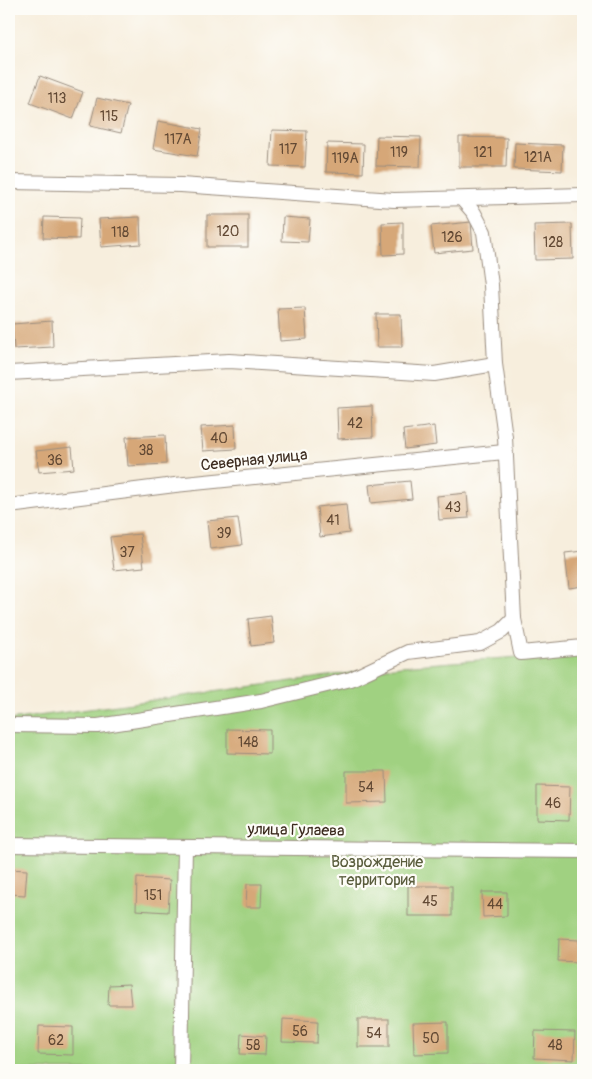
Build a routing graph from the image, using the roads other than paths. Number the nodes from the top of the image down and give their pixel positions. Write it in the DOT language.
graph roads {
  1 [pos="9,182"];
  2 [pos="583,195"];
  3 [pos="462,199"];
  4 [pos="495,364"];
  5 [pos="9,373"];
  6 [pos="504,452"];
  7 [pos="9,506"];
  8 [pos="514,619"];
  9 [pos="583,647"];
  10 [pos="9,725"];
  11 [pos="9,845"];
  12 [pos="185,846"];
  13 [pos="583,851"];
  14 [pos="182,1070"];
  1 -- 3 [label="street"];
  2 -- 3 [label="street"];
  3 -- 4 [label="street"];
  4 -- 5 [label="street"];
  4 -- 6 [label="street"];
  6 -- 7 [label="street, Северная улица"];
  6 -- 8 [label="street"];
  8 -- 9 [label="street"];
  8 -- 10 [label="street"];
  11 -- 12 [label="street, улица Гулаева"];
  12 -- 13 [label="street, улица Гулаева"];
  12 -- 14 [label="street"];
}
